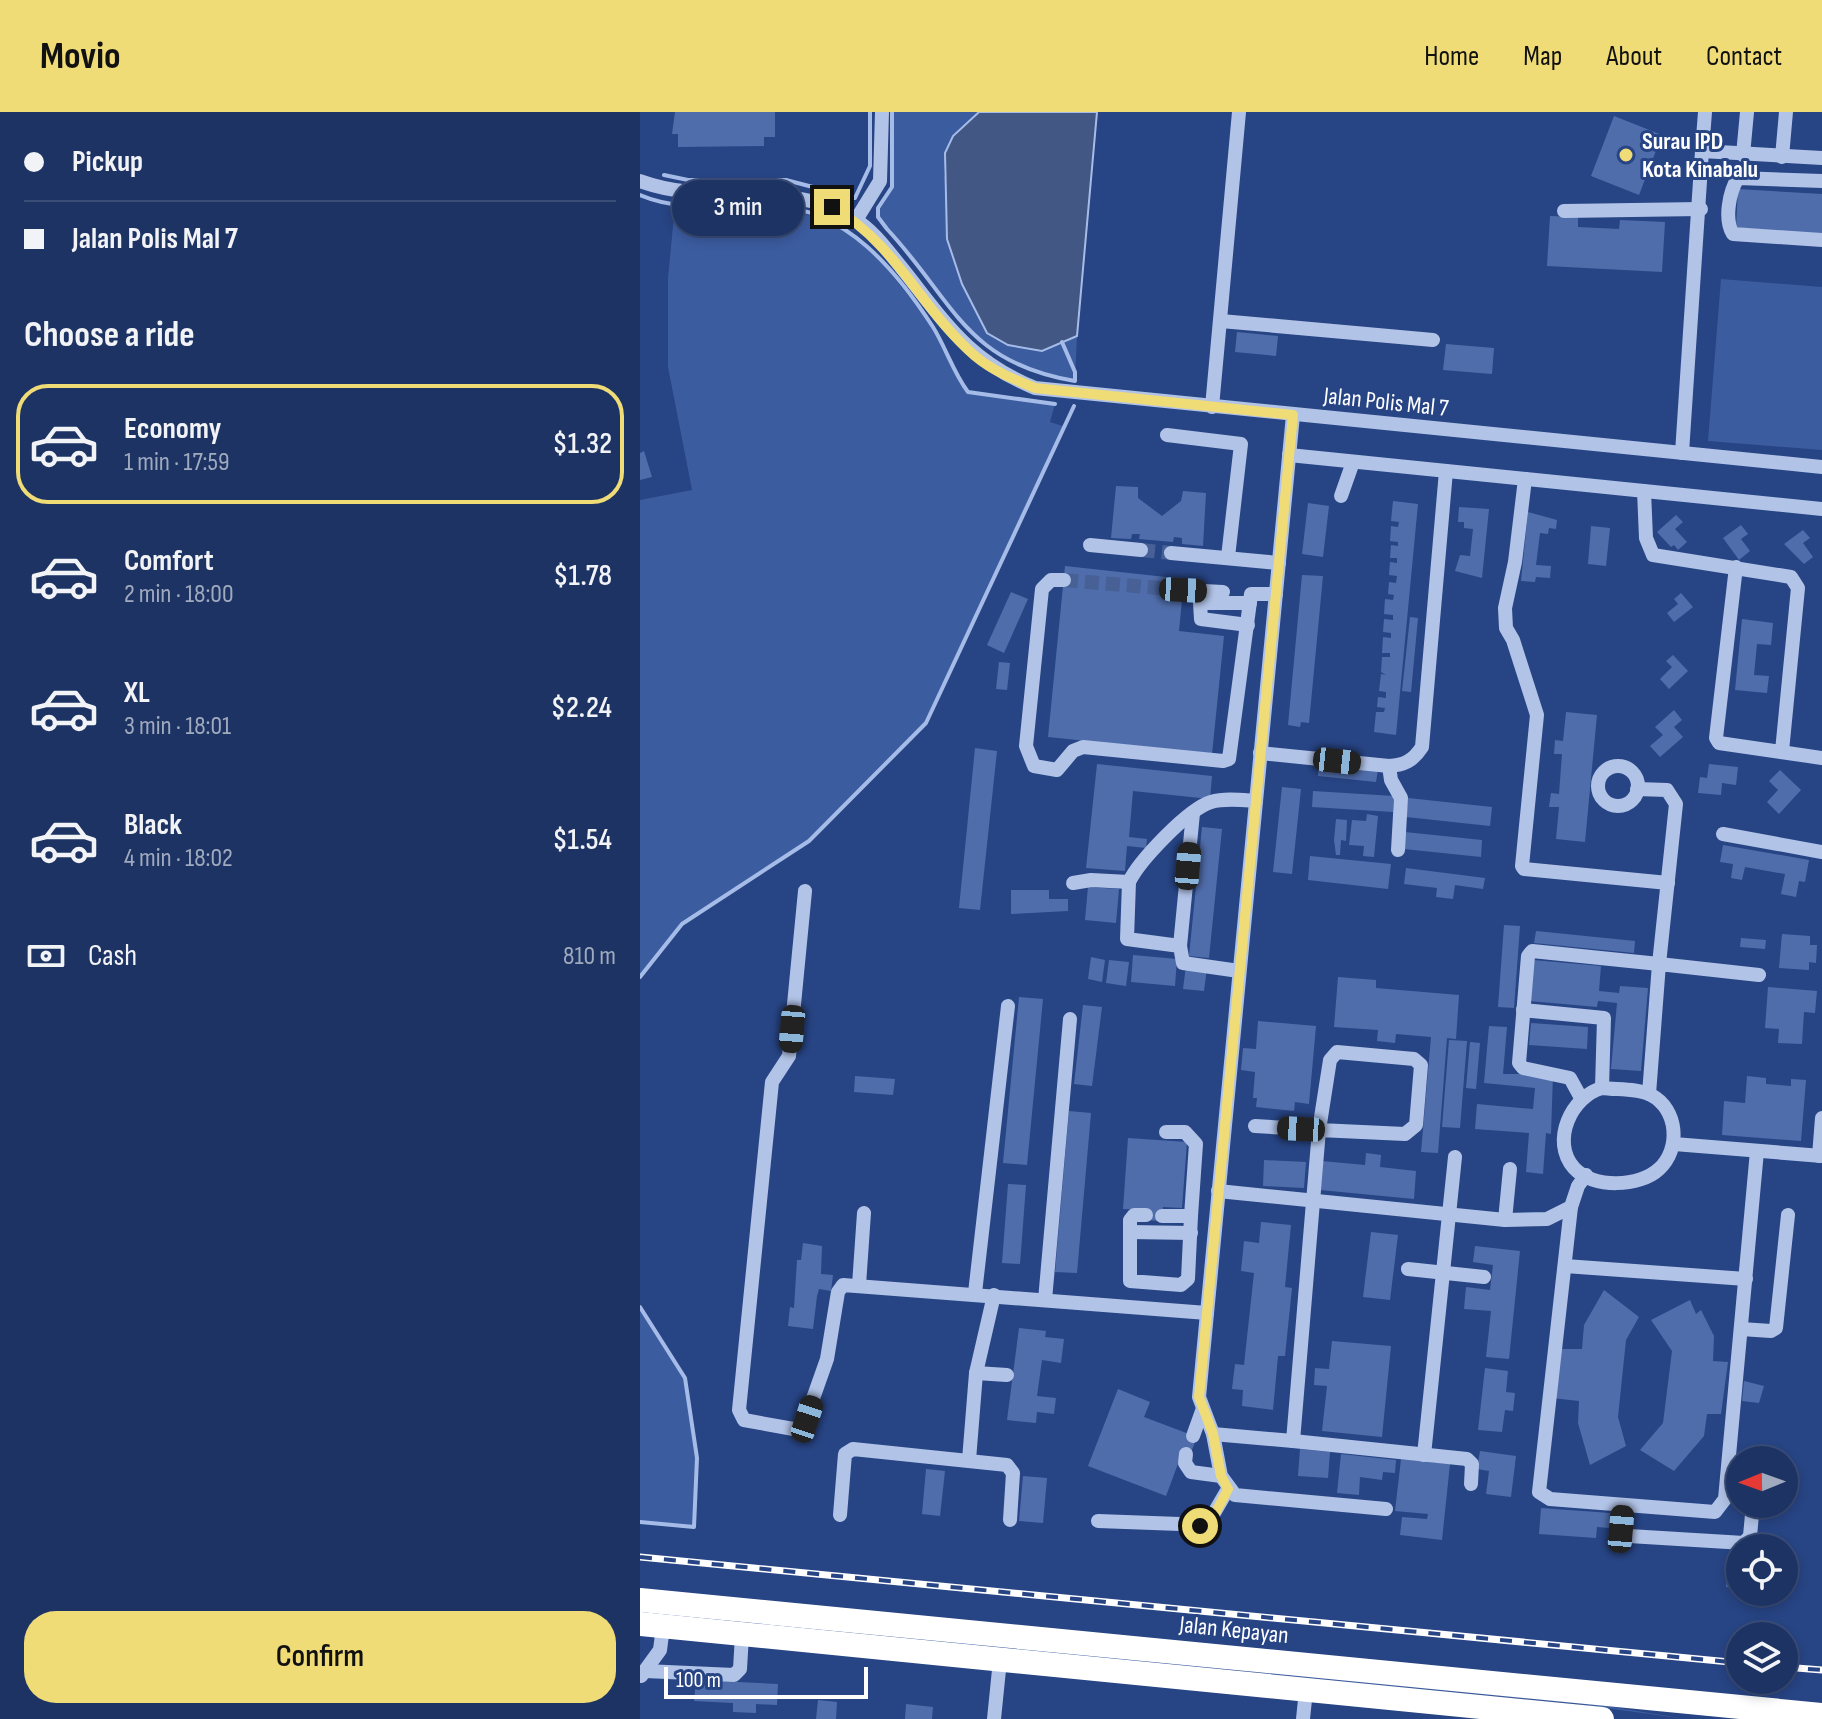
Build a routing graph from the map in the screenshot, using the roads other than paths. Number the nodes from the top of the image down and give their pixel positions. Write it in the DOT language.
graph roads {
  1 [pos="882,112"];
  2 [pos="1239,112"];
  3 [pos="1705,112"];
  4 [pos="1747,112"];
  5 [pos="1786,112"];
  6 [pos="1702,151"];
  7 [pos="1743,155"];
  8 [pos="1782,157"];
  9 [pos="1822,158"];
  10 [pos="640,181"];
  11 [pos="1822,181"];
  12 [pos="1701,209"];
  13 [pos="1564,211"];
  14 [pos="856,220"];
  15 [pos="1822,240"];
  16 [pos="1221,321"];
  17 [pos="1433,340"];
  18 [pos="1212,407"];
  19 [pos="1293,415"];
  20 [pos="1167,435"];
  21 [pos="1682,453"];
  22 [pos="1289,455"];
  23 [pos="1353,462"];
  24 [pos="1822,467"];
  25 [pos="1446,471"];
  26 [pos="1525,479"];
  27 [pos="1644,491"];
  28 [pos="1341,496"];
  29 [pos="1822,509"];
  30 [pos="1090,545"];
  31 [pos="1141,550"];
  32 [pos="1171,553"];
  33 [pos="1228,557"];
  34 [pos="1279,563"];
  35 [pos="1736,567"];
  36 [pos="1064,580"];
  37 [pos="1183,590"];
  38 [pos="1276,594"];
  39 [pos="1250,598"];
  40 [pos="1248,625"];
  41 [pos="1782,751"];
  42 [pos="1260,753"];
  43 [pos="1822,758"];
  44 [pos="1389,766"];
  45 [pos="1637,789"];
  46 [pos="1256,801"];
  47 [pos="1193,813"];
  48 [pos="1723,834"];
  49 [pos="1398,850"];
  50 [pos="1822,852"];
  51 [pos="1129,882"];
  52 [pos="1073,883"];
  53 [pos="1668,883"];
  54 [pos="805,891"];
  55 [pos="1180,946"];
  56 [pos="1659,964"];
  57 [pos="1239,971"];
  58 [pos="1759,975"];
  59 [pos="1008,1006"];
  60 [pos="1523,1010"];
  61 [pos="1070,1019"];
  62 [pos="1602,1088"];
  63 [pos="1649,1094"];
  64 [pos="1581,1098"];
  65 [pos="1822,1118"];
  66 [pos="1255,1126"];
  67 [pos="1319,1130"];
  68 [pos="1166,1132"];
  69 [pos="1674,1144"];
  70 [pos="1757,1151"];
  71 [pos="1820,1156"];
  72 [pos="1455,1157"];
  73 [pos="1510,1169"];
  74 [pos="1586,1175"];
  75 [pos="1218,1191"];
  76 [pos="1314,1203"];
  77 [pos="1571,1207"];
  78 [pos="864,1213"];
  79 [pos="1146,1215"];
  80 [pos="1450,1215"];
  81 [pos="1788,1215"];
  82 [pos="1162,1216"];
  83 [pos="1191,1216"];
  84 [pos="1505,1220"];
  85 [pos="1130,1232"];
  86 [pos="1191,1233"];
  87 [pos="1565,1266"];
  88 [pos="1408,1269"];
  89 [pos="1443,1272"];
  90 [pos="1484,1277"];
  91 [pos="1746,1279"];
  92 [pos="1156,1284"];
  93 [pos="859,1285"];
  94 [pos="975,1293"];
  95 [pos="994,1295"];
  96 [pos="1045,1300"];
  97 [pos="1150,1309"];
  98 [pos="1207,1313"];
  99 [pos="1741,1329"];
  100 [pos="976,1373"];
  101 [pos="1007,1375"];
  102 [pos="1202,1411"];
  103 [pos="1213,1434"];
  104 [pos="1193,1436"];
  105 [pos="1293,1441"];
  106 [pos="1735,1446"];
  107 [pos="1186,1454"];
  108 [pos="1424,1455"];
  109 [pos="969,1460"];
  110 [pos="1224,1483"];
  111 [pos="1471,1484"];
  112 [pos="1726,1496"];
  113 [pos="1623,1506"];
  114 [pos="1386,1509"];
  115 [pos="840,1515"];
  116 [pos="1752,1518"];
  117 [pos="1010,1520"];
  118 [pos="1098,1521"];
  119 [pos="640,1600"];
  120 [pos="652,1625"];
  121 [pos="742,1635"];
  122 [pos="1000,1660"];
  123 [pos="642,1674"];
  124 [pos="1306,1690"];
  125 [pos="1475,1712"];
  126 [pos="1822,1715"];
  127 [pos="1800,1716"];
  128 [pos="994,1719"];
  129 [pos="1303,1719"];
  130 [pos="1602,1719"];
  1 -- 14 [label="street"];
  2 -- 16 [label="street"];
  3 -- 6 [label="street"];
  4 -- 7 [label="street"];
  5 -- 8 [label="street"];
  6 -- 7 [label="street"];
  6 -- 12 [label="street"];
  7 -- 8 [label="street"];
  8 -- 9 [label="street"];
  10 -- 14 [label="street, Jalan Polis Mal 7"];
  11 -- 15 [label="street"];
  12 -- 13 [label="street"];
  12 -- 21 [label="street"];
  14 -- 18 [label="street, Jalan Polis Mal 7"];
  16 -- 17 [label="street"];
  16 -- 18 [label="street"];
  18 -- 19 [label="street, Jalan Polis Mal 7"];
  19 -- 21 [label="street, Jalan Polis Mal 7"];
  19 -- 22 [label="street"];
  20 -- 33 [label="street"];
  21 -- 24 [label="street, Jalan Polis Mal 7"];
  22 -- 23 [label="street"];
  22 -- 34 [label="street"];
  23 -- 25 [label="street"];
  23 -- 28 [label="street"];
  25 -- 26 [label="street"];
  25 -- 44 [label="street"];
  26 -- 27 [label="street"];
  26 -- 53 [label="street"];
  27 -- 29 [label="street"];
  27 -- 35 [label="street"];
  30 -- 31 [label="street"];
  32 -- 33 [label="street"];
  33 -- 34 [label="street"];
  34 -- 38 [label="street"];
  35 -- 41 [label="street"];
  35 -- 41 [label="street"];
  36 -- 40 [label="street"];
  37 -- 39 [label="street"];
  38 -- 39 [label="street"];
  38 -- 42 [label="street"];
  39 -- 40 [label="street"];
  39 -- 40 [label="street"];
  41 -- 43 [label="street"];
  42 -- 44 [label="street"];
  42 -- 46 [label="street"];
  44 -- 49 [label="street"];
  45 -- 53 [label="street"];
  46 -- 47 [label="street"];
  46 -- 57 [label="street"];
  47 -- 51 [label="street"];
  47 -- 55 [label="street"];
  48 -- 50 [label="street"];
  51 -- 52 [label="street"];
  51 -- 55 [label="street"];
  53 -- 56 [label="street"];
  54 -- 93 [label="street"];
  55 -- 57 [label="street"];
  56 -- 58 [label="street"];
  56 -- 60 [label="street"];
  56 -- 63 [label="street"];
  57 -- 75 [label="street"];
  59 -- 94 [label="street"];
  60 -- 62 [label="street"];
  60 -- 64 [label="street"];
  61 -- 96 [label="street"];
  62 -- 63 [label="street"];
  62 -- 64 [label="street"];
  63 -- 69 [label="street"];
  64 -- 74 [label="street"];
  65 -- 71 [label="street"];
  66 -- 67 [label="street"];
  67 -- 67 [label="street"];
  67 -- 76 [label="street"];
  68 -- 83 [label="street"];
  69 -- 70 [label="street"];
  69 -- 74 [label="street"];
  70 -- 71 [label="street"];
  70 -- 91 [label="street"];
  72 -- 80 [label="street"];
  73 -- 84 [label="street"];
  74 -- 77 [label="street"];
  75 -- 76 [label="street"];
  75 -- 98 [label="street"];
  76 -- 80 [label="street"];
  76 -- 105 [label="street"];
  77 -- 84 [label="street"];
  77 -- 87 [label="street"];
  78 -- 93 [label="street"];
  79 -- 85 [label="street"];
  80 -- 84 [label="street"];
  80 -- 89 [label="street"];
  81 -- 99 [label="street"];
  82 -- 83 [label="street"];
  83 -- 86 [label="street"];
  85 -- 86 [label="street"];
  85 -- 92 [label="street"];
  86 -- 92 [label="street"];
  87 -- 91 [label="street"];
  87 -- 113 [label="street"];
  88 -- 89 [label="street"];
  89 -- 90 [label="street"];
  89 -- 108 [label="street"];
  91 -- 99 [label="street"];
  92 -- 97 [label="street"];
  93 -- 94 [label="street"];
  94 -- 95 [label="street"];
  95 -- 96 [label="street"];
  95 -- 100 [label="street"];
  96 -- 97 [label="street"];
  97 -- 98 [label="street"];
  98 -- 102 [label="street"];
  99 -- 106 [label="street"];
  100 -- 101 [label="street"];
  100 -- 109 [label="street"];
  102 -- 103 [label="street"];
  102 -- 104 [label="street"];
  103 -- 105 [label="street"];
  103 -- 110 [label="street"];
  105 -- 108 [label="street"];
  107 -- 110 [label="street"];
  108 -- 111 [label="street"];
  109 -- 115 [label="street"];
  109 -- 117 [label="street"];
  110 -- 114 [label="street"];
  110 -- 118 [label="street"];
  112 -- 113 [label="street"];
  113 -- 116 [label="street"];
  119 -- 127 [label="highway, Jalan Kepayan"];
  120 -- 121 [label="highway"];
  120 -- 123 [label="street"];
  121 -- 122 [label="highway"];
  121 -- 123 [label="street"];
  122 -- 124 [label="highway"];
  122 -- 128 [label="street"];
  124 -- 125 [label="highway"];
  124 -- 129 [label="street"];
  125 -- 130 [label="highway"];
  126 -- 127 [label="highway, Jalan Kepayan"];
}
